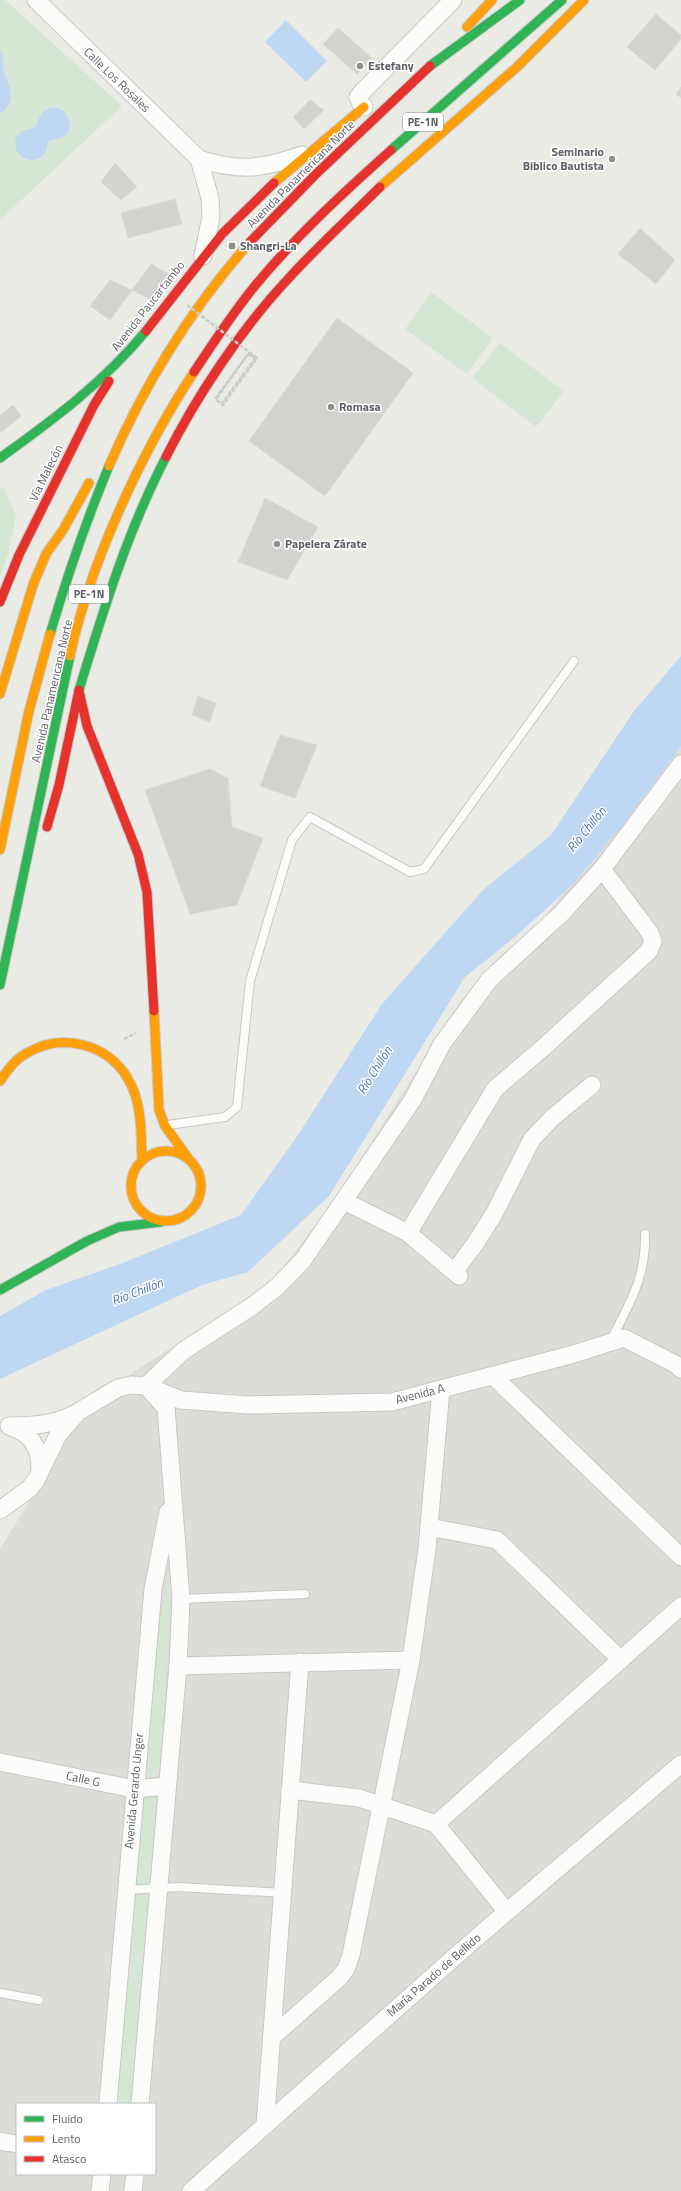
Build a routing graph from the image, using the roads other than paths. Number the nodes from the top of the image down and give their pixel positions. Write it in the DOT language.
graph roads {
  1 [pos="36,0"];
  2 [pos="453,0"];
  3 [pos="492,0"];
  4 [pos="520,0"];
  5 [pos="562,0"];
  6 [pos="584,0"];
  7 [pos="436,62"];
  8 [pos="424,72"];
  9 [pos="388,92"];
  10 [pos="367,105"];
  11 [pos="303,154"];
  12 [pos="199,159"];
  13 [pos="203,256"];
  14 [pos="122,359"];
  15 [pos="144,394"];
  16 [pos="107,448"];
  17 [pos="0,458"];
  18 [pos="94,472"];
  19 [pos="0,602"];
  20 [pos="574,662"];
  21 [pos="79,690"];
  22 [pos="0,694"];
  23 [pos="681,764"];
  24 [pos="0,823"];
  25 [pos="3,836"];
  26 [pos="44,838"];
  27 [pos="0,850"];
  28 [pos="35,867"];
  29 [pos="602,868"];
  30 [pos="9,944"];
  31 [pos="0,985"];
  32 [pos="0,1081"];
  33 [pos="592,1085"];
  34 [pos="165,1126"];
  35 [pos="188,1158"];
  36 [pos="142,1159"];
  37 [pos="130,1185"];
  38 [pos="124,1200"];
  39 [pos="344,1201"];
  40 [pos="168,1221"];
  41 [pos="108,1222"];
  42 [pos="408,1233"];
  43 [pos="645,1234"];
  44 [pos="87,1241"];
  45 [pos="0,1290"];
  46 [pos="610,1343"];
  47 [pos="681,1369"];
  48 [pos="493,1376"];
  49 [pos="146,1386"];
  50 [pos="441,1389"];
  51 [pos="78,1412"];
  52 [pos="4,1426"];
  53 [pos="40,1469"];
  54 [pos="173,1480"];
  55 [pos="19,1496"];
  56 [pos="0,1499"];
  57 [pos="0,1510"];
  58 [pos="429,1526"];
  59 [pos="681,1557"];
  60 [pos="305,1594"];
  61 [pos="181,1599"];
  62 [pos="681,1606"];
  63 [pos="411,1660"];
  64 [pos="621,1660"];
  65 [pos="300,1662"];
  66 [pos="178,1666"];
  67 [pos="0,1762"];
  68 [pos="681,1764"];
  69 [pos="167,1786"];
  70 [pos="134,1790"];
  71 [pos="290,1790"];
  72 [pos="382,1805"];
  73 [pos="436,1824"];
  74 [pos="158,1888"];
  75 [pos="125,1891"];
  76 [pos="283,1892"];
  77 [pos="507,1912"];
  78 [pos="0,1993"];
  79 [pos="39,2000"];
  80 [pos="272,2037"];
  81 [pos="108,2103"];
  82 [pos="140,2103"];
  83 [pos="266,2125"];
  84 [pos="0,2141"];
  85 [pos="16,2144"];
  86 [pos="102,2175"];
  87 [pos="134,2175"];
  88 [pos="100,2191"];
  89 [pos="133,2191"];
  90 [pos="191,2191"];
  1 -- 12 [label="street, Calle Los Rosales"];
  2 -- 10 [label="street"];
  3 -- 7 [label="main road, Avenida Panamericana Norte / PE-1N"];
  4 -- 7 [label="main road, Avenida Panamericana Norte / PE-1N"];
  5 -- 30 [label="main road, Avenida Panamericana Norte / PE-1N"];
  6 -- 21 [label="main road"];
  7 -- 8 [label="main road, Avenida Panamericana Norte / PE-1N"];
  8 -- 9 [label="main road"];
  8 -- 15 [label="main road, Avenida Panamericana Norte / PE-1N"];
  10 -- 11 [label="main road, Calle Los Rosales"];
  11 -- 12 [label="street, Calle Los Rosales"];
  11 -- 13 [label="main road, Avenida Paucartambo"];
  12 -- 13 [label="street, Calle Los Rosales"];
  13 -- 14 [label="main road, Avenida Paucartambo"];
  14 -- 17 [label="main road, Avenida Paucartambo"];
  14 -- 19 [label="main road, Vía Malecón"];
  15 -- 16 [label="main road"];
  15 -- 25 [label="main road, Avenida Panamericana Norte / PE-1N"];
  18 -- 22 [label="main road"];
  20 -- 34 [label="lane"];
  21 -- 26 [label="main road"];
  21 -- 34 [label="main road"];
  23 -- 29 [label="street"];
  24 -- 25 [label="main road"];
  25 -- 27 [label="main road, Avenida Panamericana Norte / PE-1N"];
  28 -- 30 [label="main road"];
  29 -- 39 [label="street"];
  29 -- 42 [label="street"];
  30 -- 31 [label="main road, Avenida Panamericana Norte / PE-1N"];
  32 -- 36 [label="main road"];
  33 -- 42 [label="street"];
  34 -- 35 [label="main road"];
  35 -- 36 [label="main road"];
  35 -- 40 [label="main road"];
  36 -- 37 [label="main road"];
  37 -- 38 [label="main road"];
  37 -- 40 [label="main road"];
  39 -- 42 [label="street"];
  39 -- 49 [label="street"];
  40 -- 44 [label="main road"];
  41 -- 44 [label="main road"];
  43 -- 46 [label="lane"];
  44 -- 45 [label="main road"];
  46 -- 47 [label="street, Avenida A"];
  46 -- 48 [label="street, Avenida A"];
  48 -- 50 [label="street, Avenida A"];
  48 -- 59 [label="street"];
  49 -- 50 [label="street, Avenida A"];
  49 -- 51 [label="street"];
  49 -- 54 [label="street, Avenida Gerardo Unger"];
  50 -- 58 [label="street"];
  51 -- 52 [label="street"];
  51 -- 53 [label="street"];
  52 -- 53 [label="street"];
  53 -- 55 [label="street"];
  54 -- 61 [label="street, Avenida Gerardo Unger"];
  54 -- 70 [label="street, Avenida Gerardo Unger"];
  55 -- 56 [label="street"];
  55 -- 57 [label="street"];
  58 -- 63 [label="street"];
  58 -- 64 [label="street"];
  60 -- 61 [label="lane"];
  61 -- 66 [label="street, Avenida Gerardo Unger"];
  62 -- 64 [label="street"];
  63 -- 65 [label="street"];
  63 -- 72 [label="street"];
  64 -- 73 [label="street"];
  65 -- 66 [label="street"];
  65 -- 71 [label="street"];
  66 -- 69 [label="street, Avenida Gerardo Unger"];
  67 -- 70 [label="street, Calle G"];
  68 -- 77 [label="street, María Parado de Bellido"];
  69 -- 70 [label="street, Calle G"];
  69 -- 74 [label="street, Avenida Gerardo Unger"];
  70 -- 75 [label="street, Avenida Gerardo Unger"];
  71 -- 72 [label="street"];
  71 -- 76 [label="street"];
  72 -- 73 [label="street"];
  72 -- 80 [label="street"];
  73 -- 77 [label="street"];
  74 -- 75 [label="lane"];
  74 -- 76 [label="lane"];
  74 -- 82 [label="street, Avenida Gerardo Unger"];
  75 -- 81 [label="street, Avenida Gerardo Unger"];
  76 -- 80 [label="street"];
  77 -- 83 [label="street, María Parado de Bellido"];
  78 -- 79 [label="lane"];
  80 -- 83 [label="street"];
  83 -- 90 [label="street, María Parado de Bellido"];
  84 -- 85 [label="street"];
  86 -- 88 [label="street"];
  87 -- 89 [label="street"];
}
